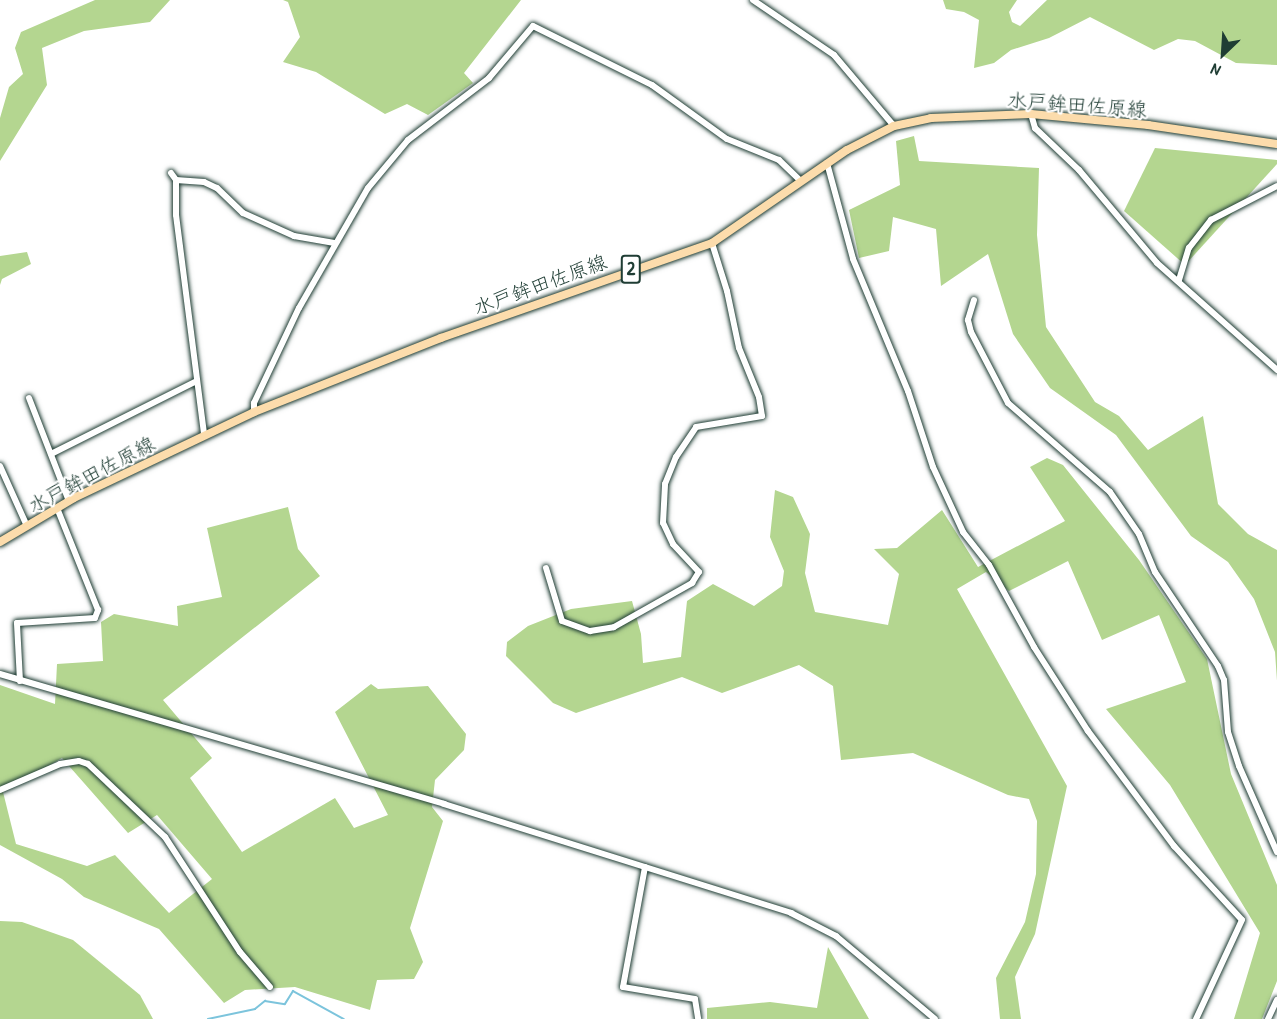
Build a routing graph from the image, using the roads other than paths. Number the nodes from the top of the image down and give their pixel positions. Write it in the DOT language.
graph roads {
  1 [pos="753,0"];
  2 [pos="1031,114"];
  3 [pos="894,126"];
  4 [pos="1277,144"];
  5 [pos="827,163"];
  6 [pos="171,173"];
  7 [pos="176,180"];
  8 [pos="801,182"];
  9 [pos="1277,186"];
  10 [pos="334,243"];
  11 [pos="712,243"];
  12 [pos="1179,280"];
  13 [pos="974,300"];
  14 [pos="1277,370"];
  15 [pos="195,382"];
  16 [pos="29,398"];
  17 [pos="254,412"];
  18 [pos="204,435"];
  19 [pos="51,454"];
  20 [pos="0,466"];
  21 [pos="69,501"];
  22 [pos="57,508"];
  23 [pos="27,526"];
  24 [pos="0,542"];
  25 [pos="546,567"];
  26 [pos="0,674"];
  27 [pos="21,681"];
  28 [pos="0,790"];
  29 [pos="1277,852"];
  30 [pos="645,867"];
  31 [pos="270,987"];
  32 [pos="1277,1000"];
  33 [pos="698,1019"];
  34 [pos="934,1019"];
  35 [pos="1196,1019"];
  36 [pos="1268,1019"];
  1 -- 3 [label="street"];
  2 -- 3 [label="main road, 水戸鉾田佐原線 / 2"];
  2 -- 4 [label="main road, 水戸鉾田佐原線 / 2"];
  2 -- 12 [label="street"];
  3 -- 5 [label="main road, 水戸鉾田佐原線 / 2"];
  5 -- 8 [label="main road, 水戸鉾田佐原線 / 2"];
  5 -- 35 [label="street"];
  6 -- 7 [label="street"];
  7 -- 10 [label="street"];
  7 -- 15 [label="street"];
  8 -- 10 [label="street"];
  8 -- 11 [label="main road, 水戸鉾田佐原線 / 2"];
  9 -- 12 [label="street"];
  10 -- 17 [label="street"];
  11 -- 17 [label="main road, 水戸鉾田佐原線 / 2"];
  11 -- 25 [label="street"];
  12 -- 14 [label="street"];
  13 -- 29 [label="street"];
  15 -- 18 [label="street"];
  15 -- 19 [label="street"];
  16 -- 19 [label="street"];
  17 -- 18 [label="main road, 水戸鉾田佐原線 / 2"];
  18 -- 21 [label="main road, 水戸鉾田佐原線 / 2"];
  19 -- 21 [label="street"];
  20 -- 23 [label="street"];
  21 -- 22 [label="main road, 水戸鉾田佐原線 / 2"];
  22 -- 23 [label="main road, 水戸鉾田佐原線 / 2"];
  22 -- 27 [label="street"];
  23 -- 24 [label="main road, 水戸鉾田佐原線 / 2"];
  26 -- 27 [label="street"];
  27 -- 30 [label="street"];
  28 -- 31 [label="street"];
  30 -- 33 [label="street"];
  30 -- 34 [label="street"];
  32 -- 36 [label="street"];
}
